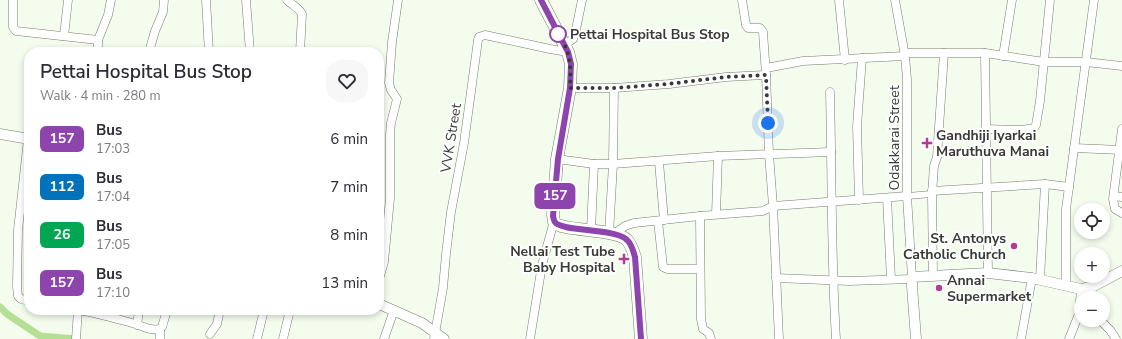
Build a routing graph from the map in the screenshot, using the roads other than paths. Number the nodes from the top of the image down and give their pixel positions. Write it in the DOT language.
graph roads {
  1 [pos="13,0"];
  2 [pos="68,0"];
  3 [pos="111,0"];
  4 [pos="164,0"];
  5 [pos="206,0"];
  6 [pos="246,0"];
  7 [pos="287,0"];
  8 [pos="398,0"];
  9 [pos="541,0"];
  10 [pos="582,0"];
  11 [pos="742,0"];
  12 [pos="839,0"];
  13 [pos="895,0"];
  14 [pos="1012,0"];
  15 [pos="1050,0"];
  16 [pos="1094,0"];
  17 [pos="64,36"];
  18 [pos="98,40"];
  19 [pos="98,47"];
  20 [pos="150,47"];
  21 [pos="209,47"];
  22 [pos="250,47"];
  23 [pos="300,47"];
  24 [pos="566,49"];
  25 [pos="944,53"];
  26 [pos="985,53"];
  27 [pos="905,54"];
  28 [pos="1003,56"];
  29 [pos="862,58"];
  30 [pos="845,60"];
  31 [pos="1044,62"];
  32 [pos="1086,62"];
  33 [pos="1122,66"];
  34 [pos="766,71"];
  35 [pos="570,88"];
  36 [pos="614,88"];
  37 [pos="830,92"];
  38 [pos="985,129"];
  39 [pos="1122,129"];
  40 [pos="0,134"];
  41 [pos="24,138"];
  42 [pos="1074,148"];
  43 [pos="1121,150"];
  44 [pos="831,152"];
  45 [pos="769,154"];
  46 [pos="718,156"];
  47 [pos="558,159"];
  48 [pos="660,162"];
  49 [pos="594,164"];
  50 [pos="613,164"];
  51 [pos="1045,184"];
  52 [pos="1069,187"];
  53 [pos="986,188"];
  54 [pos="24,190"];
  55 [pos="932,193"];
  56 [pos="907,196"];
  57 [pos="1118,196"];
  58 [pos="887,198"];
  59 [pos="859,200"];
  60 [pos="832,201"];
  61 [pos="773,206"];
  62 [pos="1122,213"];
  63 [pos="716,214"];
  64 [pos="700,216"];
  65 [pos="661,220"];
  66 [pos="554,222"];
  67 [pos="591,230"];
  68 [pos="611,234"];
  69 [pos="384,262"];
  70 [pos="700,269"];
  71 [pos="1122,271"];
  72 [pos="988,273"];
  73 [pos="933,276"];
  74 [pos="776,278"];
  75 [pos="912,278"];
  76 [pos="1036,278"];
  77 [pos="891,279"];
  78 [pos="832,280"];
  79 [pos="1066,286"];
  80 [pos="1081,289"];
  81 [pos="24,300"];
  82 [pos="384,306"];
  83 [pos="394,310"];
  84 [pos="80,315"];
  85 [pos="101,315"];
  86 [pos="138,315"];
  87 [pos="165,315"];
  88 [pos="219,315"];
  89 [pos="263,315"];
  90 [pos="289,315"];
  91 [pos="136,324"];
  92 [pos="1074,327"];
  93 [pos="1107,327"];
  94 [pos="160,329"];
  95 [pos="210,334"];
  96 [pos="76,335"];
  97 [pos="438,337"];
  98 [pos="160,339"];
  99 [pos="257,339"];
  100 [pos="283,339"];
  101 [pos="384,339"];
  102 [pos="530,339"];
  103 [pos="641,339"];
  104 [pos="711,339"];
  105 [pos="779,339"];
  106 [pos="836,339"];
  107 [pos="916,339"];
  108 [pos="1020,339"];
  109 [pos="1069,339"];
  110 [pos="1116,339"];
  1 -- 17 [label="street"];
  2 -- 17 [label="street"];
  3 -- 18 [label="street"];
  4 -- 20 [label="street"];
  5 -- 21 [label="street"];
  6 -- 22 [label="street"];
  7 -- 23 [label="street"];
  8 -- 69 [label="street"];
  9 -- 24 [label="main road"];
  10 -- 24 [label="street"];
  11 -- 34 [label="street"];
  12 -- 30 [label="street"];
  13 -- 27 [label="street, Odakkarai Street"];
  14 -- 28 [label="street"];
  15 -- 31 [label="street"];
  16 -- 32 [label="street"];
  17 -- 18 [label="street"];
  18 -- 19 [label="street"];
  24 -- 35 [label="main road"];
  24 -- 97 [label="street, VVK Street"];
  25 -- 26 [label="street"];
  25 -- 27 [label="street"];
  25 -- 55 [label="street"];
  26 -- 28 [label="street"];
  26 -- 38 [label="street"];
  27 -- 29 [label="street"];
  27 -- 56 [label="street, Odakkarai Street"];
  28 -- 31 [label="street"];
  29 -- 30 [label="street"];
  29 -- 59 [label="street"];
  30 -- 34 [label="street"];
  31 -- 32 [label="street"];
  31 -- 38 [label="street"];
  32 -- 33 [label="street"];
  32 -- 42 [label="street"];
  34 -- 36 [label="street"];
  34 -- 45 [label="street"];
  35 -- 36 [label="street"];
  35 -- 47 [label="main road"];
  36 -- 50 [label="street"];
  37 -- 44 [label="street"];
  38 -- 53 [label="street"];
  39 -- 43 [label="street"];
  40 -- 41 [label="street"];
  42 -- 43 [label="street"];
  42 -- 52 [label="street"];
  43 -- 57 [label="street"];
  44 -- 45 [label="street"];
  44 -- 60 [label="street"];
  45 -- 46 [label="street"];
  45 -- 61 [label="street"];
  46 -- 48 [label="street"];
  46 -- 63 [label="street"];
  47 -- 49 [label="street"];
  47 -- 66 [label="main road"];
  48 -- 50 [label="street"];
  48 -- 65 [label="street"];
  49 -- 50 [label="street"];
  49 -- 67 [label="street"];
  50 -- 68 [label="street"];
  51 -- 52 [label="street"];
  51 -- 53 [label="street"];
  51 -- 76 [label="street"];
  52 -- 79 [label="street"];
  53 -- 55 [label="street"];
  53 -- 72 [label="street"];
  54 -- 81 [label="street"];
  55 -- 56 [label="street"];
  55 -- 73 [label="street"];
  56 -- 58 [label="street"];
  56 -- 75 [label="street, Odakkarai Street"];
  57 -- 62 [label="street"];
  58 -- 59 [label="street"];
  58 -- 77 [label="street"];
  59 -- 60 [label="street"];
  60 -- 61 [label="street"];
  60 -- 78 [label="street"];
  61 -- 63 [label="street"];
  61 -- 74 [label="street"];
  63 -- 64 [label="street"];
  64 -- 65 [label="street"];
  64 -- 70 [label="street"];
  65 -- 68 [label="street"];
  65 -- 70 [label="street"];
  66 -- 67 [label="main road"];
  66 -- 102 [label="street"];
  67 -- 68 [label="main road"];
  68 -- 103 [label="main road"];
  70 -- 104 [label="street"];
  71 -- 80 [label="street"];
  72 -- 73 [label="street"];
  72 -- 76 [label="street"];
  73 -- 75 [label="street"];
  74 -- 78 [label="street"];
  74 -- 105 [label="street"];
  75 -- 77 [label="street"];
  75 -- 107 [label="street"];
  76 -- 79 [label="street"];
  76 -- 108 [label="street"];
  77 -- 78 [label="street"];
  78 -- 106 [label="street"];
  79 -- 80 [label="street"];
  82 -- 83 [label="street"];
  83 -- 97 [label="street"];
  83 -- 101 [label="street"];
  84 -- 96 [label="street"];
  85 -- 91 [label="street"];
  86 -- 91 [label="street"];
  87 -- 94 [label="street"];
  88 -- 95 [label="street"];
  89 -- 99 [label="street"];
  90 -- 100 [label="street"];
  91 -- 94 [label="street"];
  92 -- 109 [label="street"];
  93 -- 110 [label="street"];
  94 -- 98 [label="street"];
}
